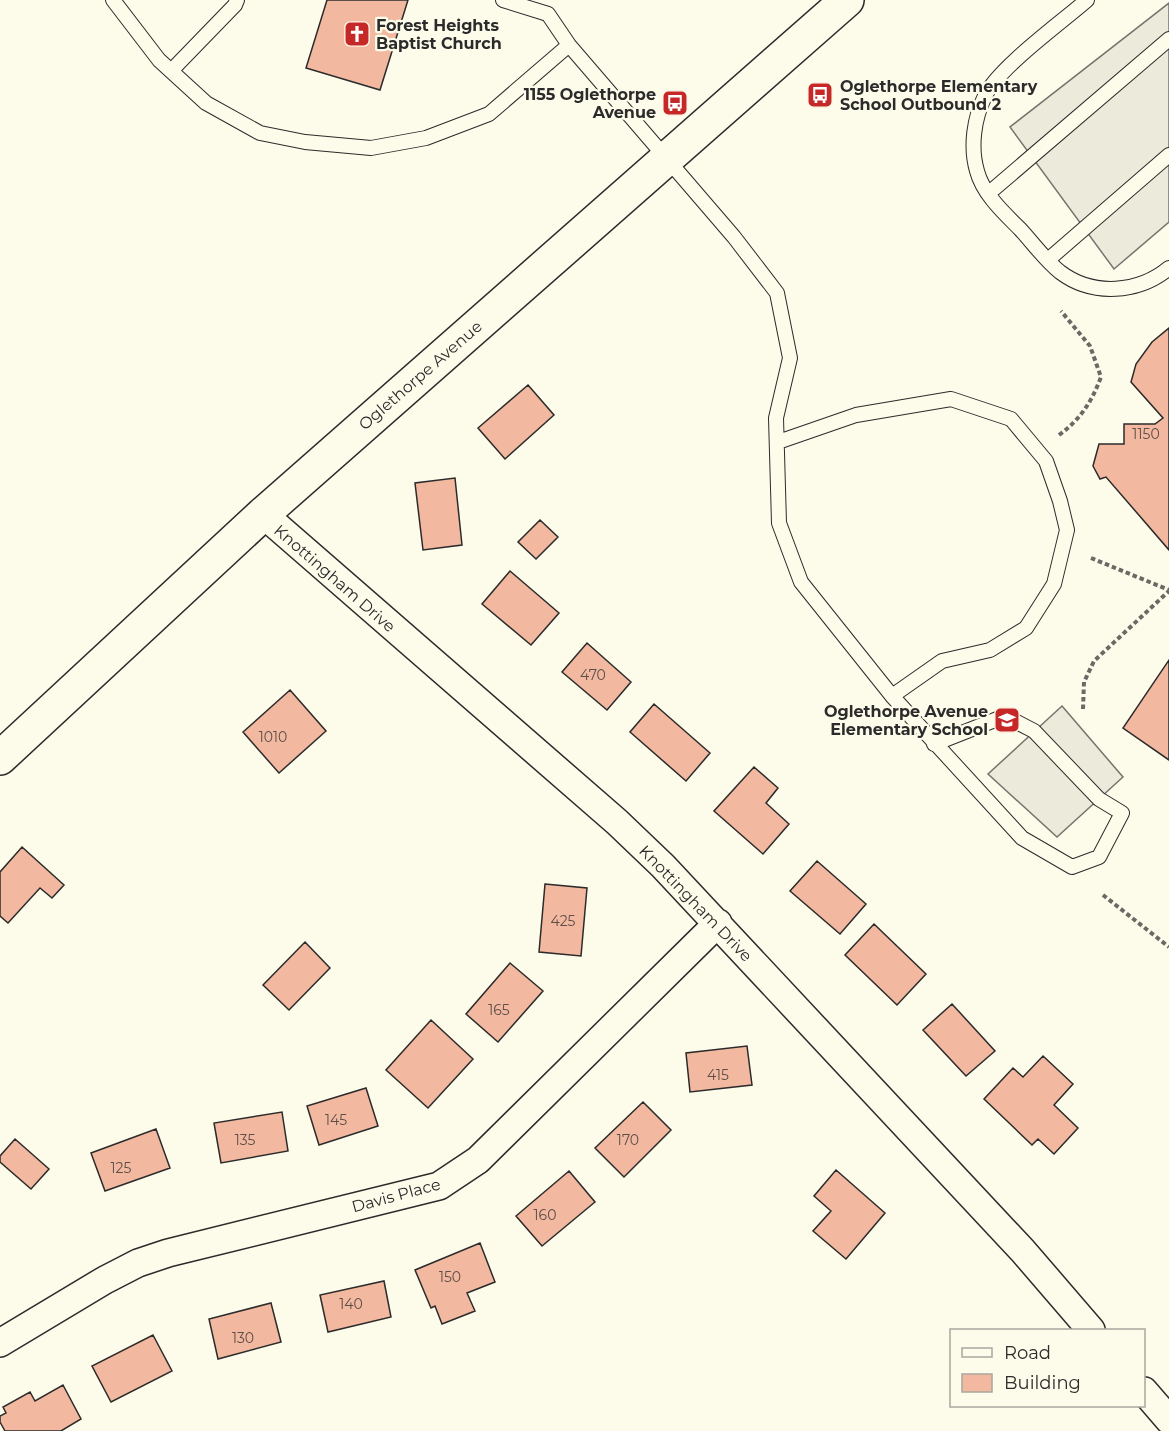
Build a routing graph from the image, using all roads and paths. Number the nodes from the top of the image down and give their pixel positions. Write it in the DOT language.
graph roads {
  1 [pos="113,0"];
  2 [pos="237,0"];
  3 [pos="503,0"];
  4 [pos="847,0"];
  5 [pos="1088,0"];
  6 [pos="523,3"];
  7 [pos="1169,39"];
  8 [pos="569,45"];
  9 [pos="171,71"];
  10 [pos="1169,155"];
  11 [pos="665,157"];
  12 [pos="989,193"];
  13 [pos="1049,260"];
  14 [pos="1169,268"];
  15 [pos="1061,311"];
  16 [pos="1059,435"];
  17 [pos="778,442"];
  18 [pos="263,514"];
  19 [pos="1091,558"];
  20 [pos="1169,590"];
  21 [pos="892,696"];
  22 [pos="1083,709"];
  23 [pos="934,744"];
  24 [pos="0,758"];
  25 [pos="1103,895"];
  26 [pos="718,923"];
  27 [pos="1169,947"];
  28 [pos="1090,1329"];
  29 [pos="0,1344"];
  30 [pos="1145,1393"];
  31 [pos="1169,1420"];
  1 -- 9 [label="lane"];
  2 -- 9 [label="lane"];
  3 -- 6 [label="lane"];
  4 -- 11 [label="main road, Oglethorpe Avenue"];
  5 -- 12 [label="lane"];
  6 -- 8 [label="lane"];
  7 -- 12 [label="lane"];
  8 -- 9 [label="lane"];
  8 -- 11 [label="lane"];
  10 -- 13 [label="lane"];
  11 -- 17 [label="lane"];
  11 -- 18 [label="main road, Oglethorpe Avenue"];
  12 -- 13 [label="lane"];
  13 -- 14 [label="lane"];
  15 -- 16 [label="path"];
  17 -- 21 [label="lane"];
  17 -- 21 [label="lane"];
  18 -- 24 [label="main road, Oglethorpe Avenue"];
  18 -- 26 [label="street, Knottingham Drive"];
  19 -- 20 [label="path"];
  20 -- 22 [label="path"];
  21 -- 23 [label="lane"];
  23 -- 23 [label="lane"];
  25 -- 27 [label="path"];
  26 -- 28 [label="street, Knottingham Drive"];
  26 -- 29 [label="street, Davis Place"];
  30 -- 31 [label="street"];
}
